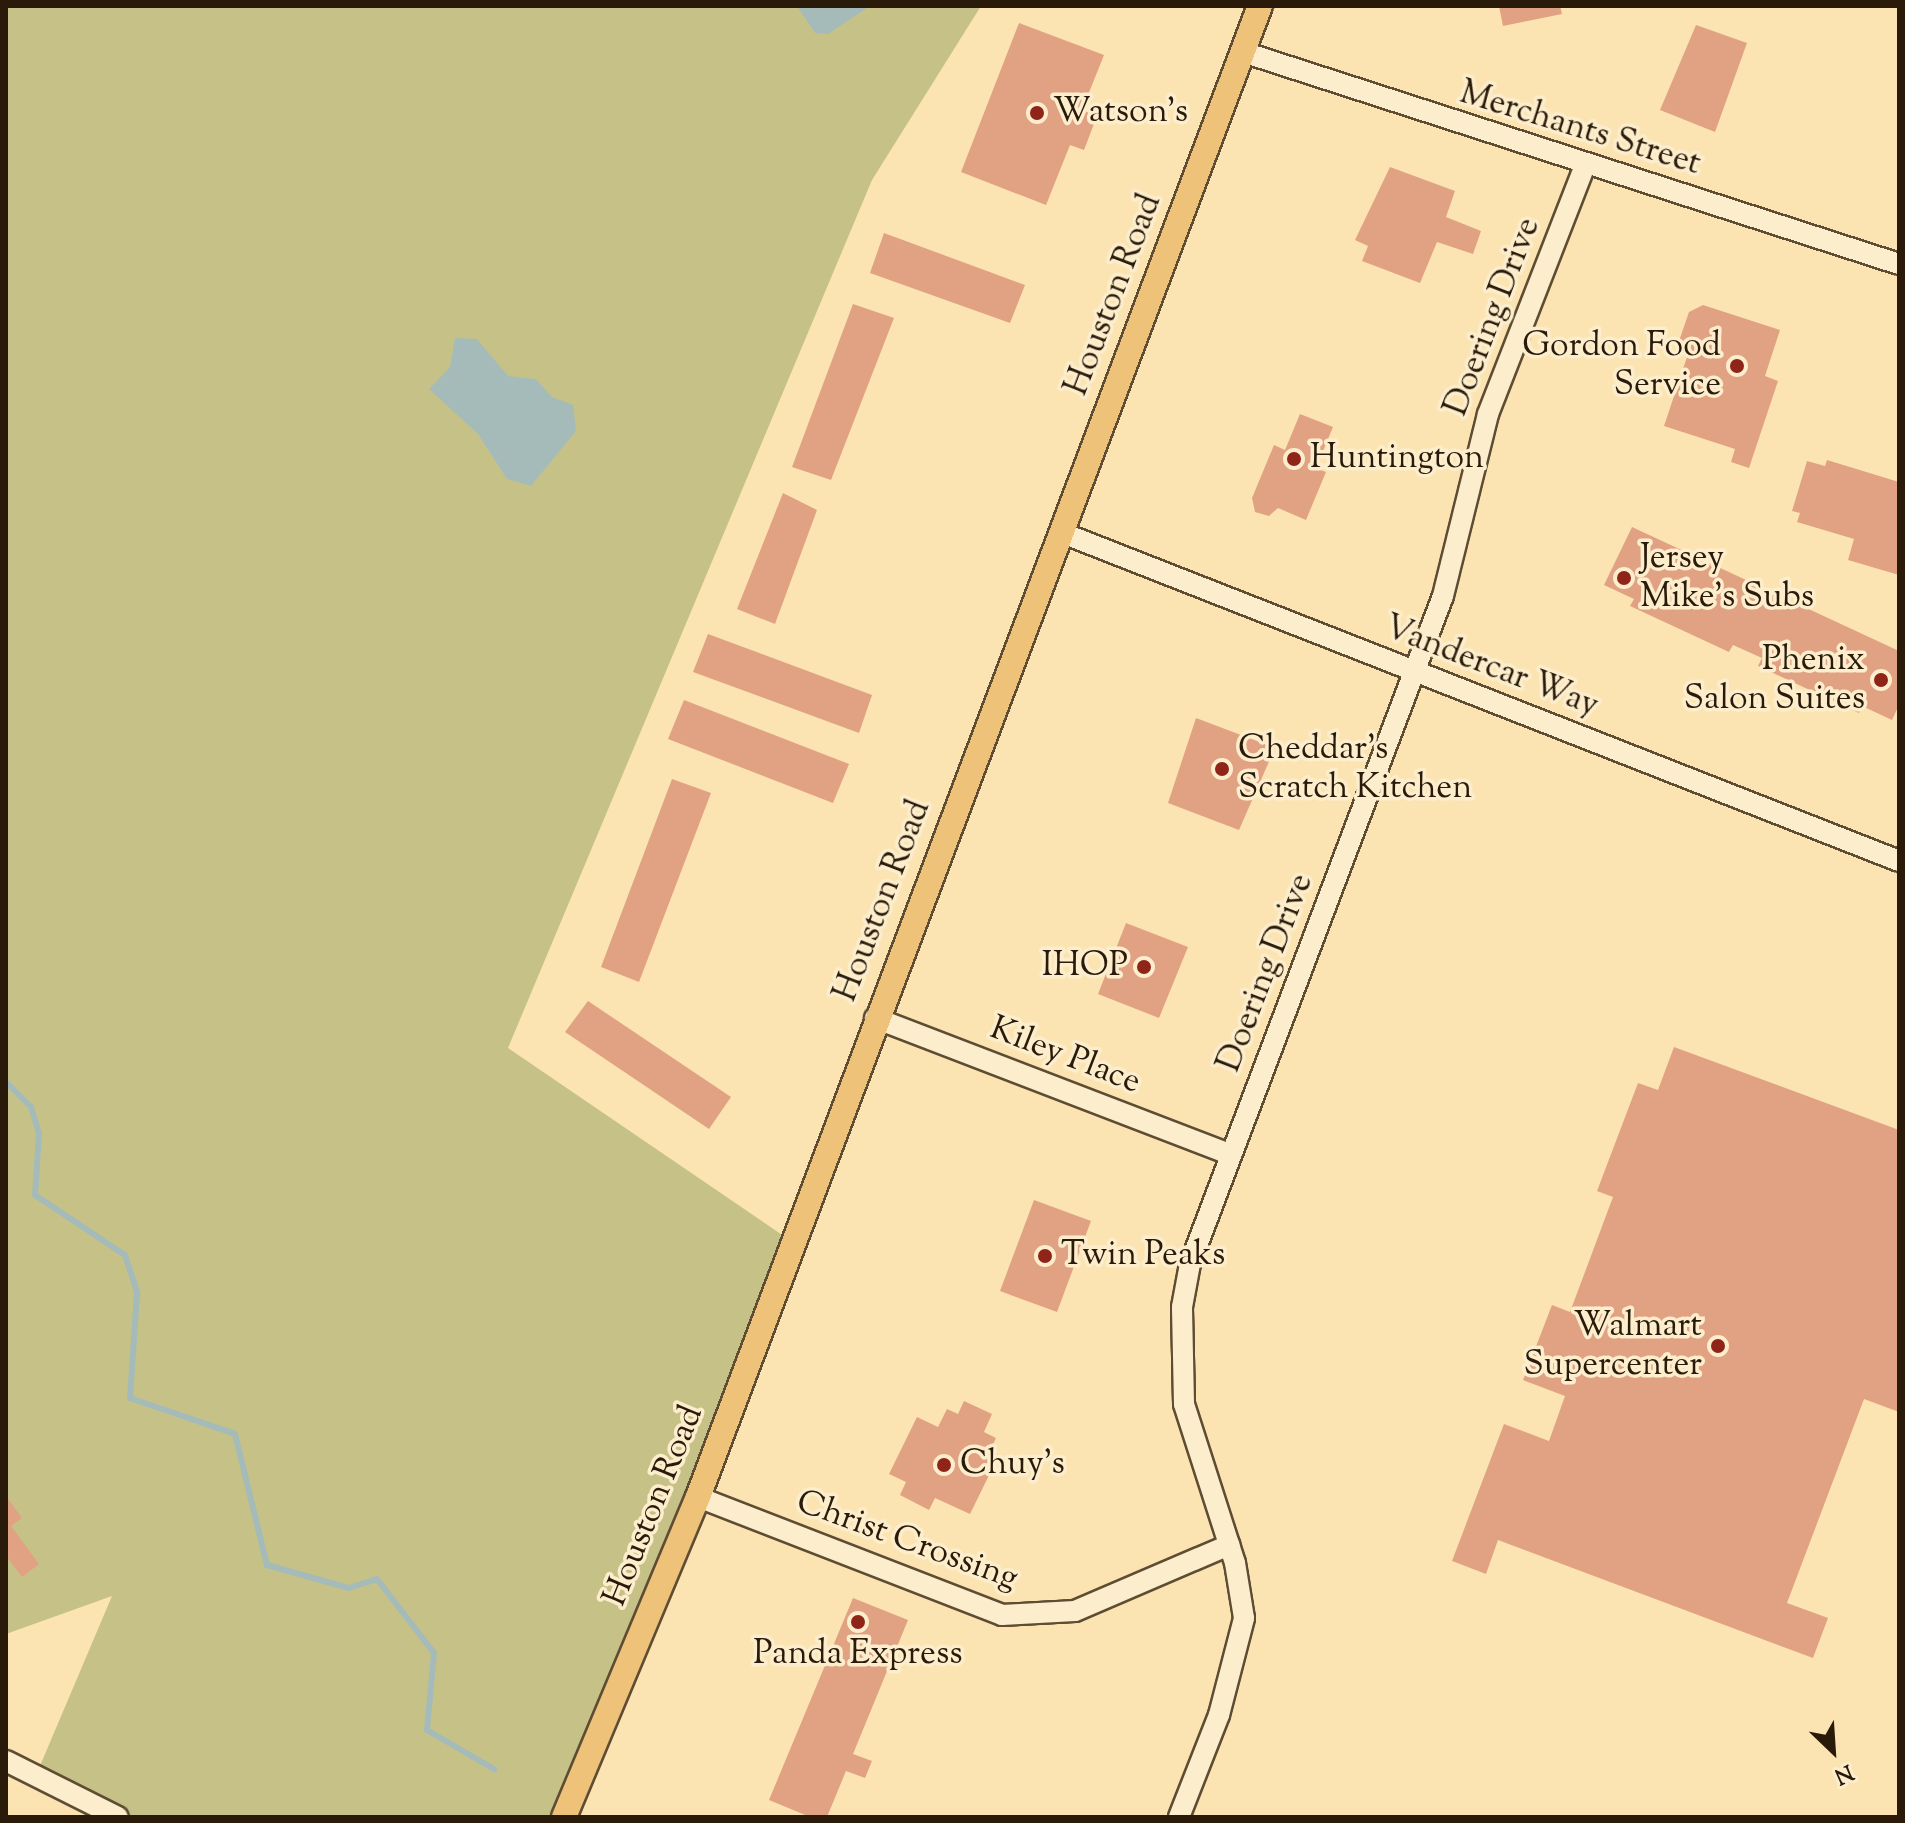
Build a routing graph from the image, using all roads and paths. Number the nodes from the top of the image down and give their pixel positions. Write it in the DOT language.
graph roads {
  1 [pos="1260,6"];
  2 [pos="1243,52"];
  3 [pos="1586,163"];
  4 [pos="1899,264"];
  5 [pos="1060,532"];
  6 [pos="1414,671"];
  7 [pos="1899,861"];
  8 [pos="875,1018"];
  9 [pos="1231,1155"];
  10 [pos="698,1497"];
  11 [pos="1229,1545"];
  12 [pos="6,1761"];
  13 [pos="118,1817"];
  14 [pos="564,1817"];
  15 [pos="1179,1817"];
  1 -- 2 [label="main road, Houston Road"];
  2 -- 3 [label="street, Merchants Street"];
  2 -- 5 [label="main road, Houston Road"];
  3 -- 4 [label="street, Merchants Street"];
  3 -- 6 [label="street, Doering Drive"];
  5 -- 6 [label="street, Vandercar Way"];
  5 -- 8 [label="main road, Houston Road"];
  6 -- 7 [label="street, Vandercar Way"];
  6 -- 9 [label="street, Doering Drive"];
  8 -- 9 [label="street, Kiley Place"];
  8 -- 10 [label="main road, Houston Road"];
  9 -- 11 [label="street, Doering Drive"];
  10 -- 11 [label="street, Christ Crossing"];
  10 -- 14 [label="main road, Houston Road"];
  11 -- 15 [label="street, Doering Drive"];
  12 -- 13 [label="street"];
}
